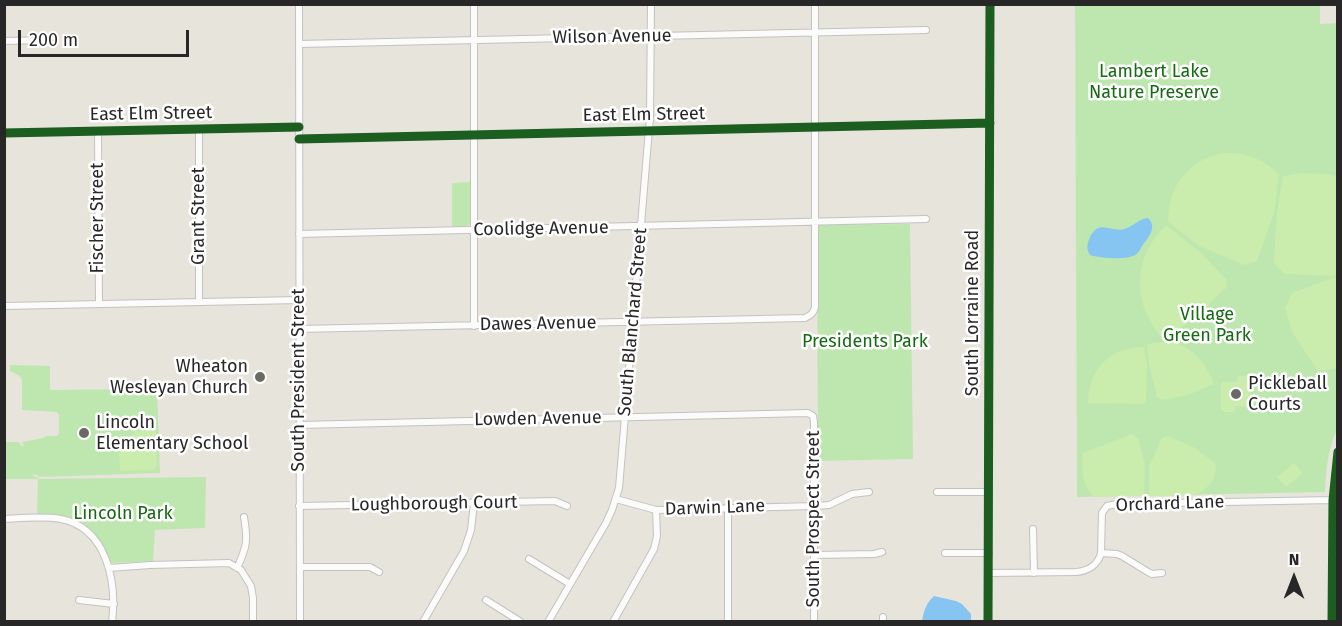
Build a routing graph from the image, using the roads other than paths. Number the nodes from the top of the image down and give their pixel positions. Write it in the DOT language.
graph roads {
  1 [pos="299,4"];
  2 [pos="474,4"];
  3 [pos="651,4"];
  4 [pos="815,4"];
  5 [pos="990,4"];
  6 [pos="926,30"];
  7 [pos="815,32"];
  8 [pos="651,36"];
  9 [pos="49,40"];
  10 [pos="474,40"];
  11 [pos="4,41"];
  12 [pos="299,44"];
  13 [pos="990,123"];
  14 [pos="299,127"];
  15 [pos="815,127"];
  16 [pos="199,129"];
  17 [pos="98,131"];
  18 [pos="649,131"];
  19 [pos="4,133"];
  20 [pos="474,135"];
  21 [pos="299,139"];
  22 [pos="926,219"];
  23 [pos="815,222"];
  24 [pos="641,226"];
  25 [pos="474,230"];
  26 [pos="299,234"];
  27 [pos="299,300"];
  28 [pos="199,302"];
  29 [pos="99,304"];
  30 [pos="4,306"];
  31 [pos="633,322"];
  32 [pos="474,326"];
  33 [pos="299,329"];
  34 [pos="813,416"];
  35 [pos="626,417"];
  36 [pos="299,425"];
  37 [pos="1338,452"];
  38 [pos="869,492"];
  39 [pos="937,492"];
  40 [pos="989,492"];
  41 [pos="616,499"];
  42 [pos="1333,500"];
  43 [pos="474,503"];
  44 [pos="299,506"];
  45 [pos="567,506"];
  46 [pos="815,506"];
  47 [pos="728,507"];
  48 [pos="656,510"];
  49 [pos="244,517"];
  50 [pos="4,519"];
  51 [pos="1033,529"];
  52 [pos="882,552"];
  53 [pos="945,553"];
  54 [pos="988,553"];
  55 [pos="1101,553"];
  56 [pos="815,555"];
  57 [pos="529,559"];
  58 [pos="300,567"];
  59 [pos="109,568"];
  60 [pos="237,568"];
  61 [pos="379,572"];
  62 [pos="988,573"];
  63 [pos="1034,573"];
  64 [pos="1162,573"];
  65 [pos="570,584"];
  66 [pos="79,600"];
  67 [pos="486,600"];
  68 [pos="114,604"];
  69 [pos="112,621"];
  70 [pos="253,621"];
  71 [pos="300,621"];
  72 [pos="423,621"];
  73 [pos="521,621"];
  74 [pos="548,621"];
  75 [pos="613,621"];
  76 [pos="728,621"];
  77 [pos="814,621"];
  78 [pos="988,621"];
  79 [pos="1332,621"];
  1 -- 12 [label="street"];
  2 -- 10 [label="street"];
  3 -- 8 [label="street, South Blanchard Street"];
  4 -- 7 [label="street"];
  5 -- 13 [label="street, South Lorraine Road"];
  6 -- 7 [label="street, Wilson Avenue"];
  7 -- 8 [label="street, Wilson Avenue"];
  7 -- 15 [label="street"];
  8 -- 10 [label="street, Wilson Avenue"];
  8 -- 18 [label="street, South Blanchard Street"];
  9 -- 11 [label="street"];
  10 -- 12 [label="street, Wilson Avenue"];
  10 -- 20 [label="street"];
  12 -- 14 [label="street"];
  13 -- 15 [label="street, East Elm Street"];
  13 -- 40 [label="street, South Lorraine Road"];
  14 -- 16 [label="street, East Elm Street"];
  14 -- 21 [label="street, South President Street"];
  15 -- 18 [label="street, East Elm Street"];
  15 -- 23 [label="street"];
  16 -- 17 [label="street, East Elm Street"];
  16 -- 28 [label="street, Grant Street"];
  17 -- 19 [label="street, East Elm Street"];
  17 -- 29 [label="street, Fischer Street"];
  18 -- 20 [label="street, East Elm Street"];
  18 -- 24 [label="street, South Blanchard Street"];
  20 -- 21 [label="street, East Elm Street"];
  20 -- 25 [label="street"];
  21 -- 26 [label="street, South President Street"];
  22 -- 23 [label="street, Coolidge Avenue"];
  23 -- 24 [label="street, Coolidge Avenue"];
  23 -- 31 [label="street, Dawes Avenue"];
  24 -- 25 [label="street, Coolidge Avenue"];
  24 -- 31 [label="street, South Blanchard Street"];
  25 -- 26 [label="street, Coolidge Avenue"];
  25 -- 32 [label="street"];
  26 -- 27 [label="street, South President Street"];
  27 -- 28 [label="street"];
  27 -- 33 [label="street, South President Street"];
  28 -- 29 [label="street"];
  29 -- 30 [label="street"];
  31 -- 32 [label="street, Dawes Avenue"];
  31 -- 35 [label="street, South Blanchard Street"];
  32 -- 33 [label="street, Dawes Avenue"];
  33 -- 36 [label="street, South President Street"];
  34 -- 35 [label="street, Lowden Avenue"];
  34 -- 46 [label="street, South Prospect Street"];
  35 -- 36 [label="street, Lowden Avenue"];
  35 -- 41 [label="street, South Blanchard Street"];
  36 -- 44 [label="street, South President Street"];
  37 -- 42 [label="street"];
  38 -- 46 [label="street, Darwin Lane"];
  39 -- 40 [label="street"];
  40 -- 54 [label="street, South Lorraine Road"];
  41 -- 48 [label="street, Darwin Lane"];
  41 -- 65 [label="street, South Blanchard Street"];
  42 -- 55 [label="street, Orchard Lane"];
  42 -- 79 [label="street"];
  43 -- 44 [label="street, Loughborough Court"];
  43 -- 45 [label="street, Loughborough Court"];
  43 -- 72 [label="street"];
  44 -- 58 [label="street, South President Street"];
  46 -- 47 [label="street, Darwin Lane"];
  46 -- 56 [label="street, South Prospect Street"];
  47 -- 48 [label="street, Darwin Lane"];
  47 -- 76 [label="street"];
  48 -- 75 [label="street"];
  49 -- 60 [label="street"];
  50 -- 59 [label="street"];
  51 -- 63 [label="street"];
  52 -- 56 [label="street"];
  53 -- 54 [label="street"];
  54 -- 62 [label="street, South Lorraine Road"];
  55 -- 63 [label="street"];
  55 -- 64 [label="street"];
  56 -- 77 [label="street, South Prospect Street"];
  57 -- 65 [label="street"];
  58 -- 61 [label="street"];
  58 -- 71 [label="street, South President Street"];
  59 -- 60 [label="street"];
  59 -- 68 [label="street"];
  60 -- 70 [label="street"];
  62 -- 63 [label="street"];
  62 -- 78 [label="street, South Lorraine Road"];
  65 -- 74 [label="street, South Blanchard Street"];
  66 -- 68 [label="street"];
  67 -- 73 [label="street"];
  68 -- 69 [label="street"];
}
